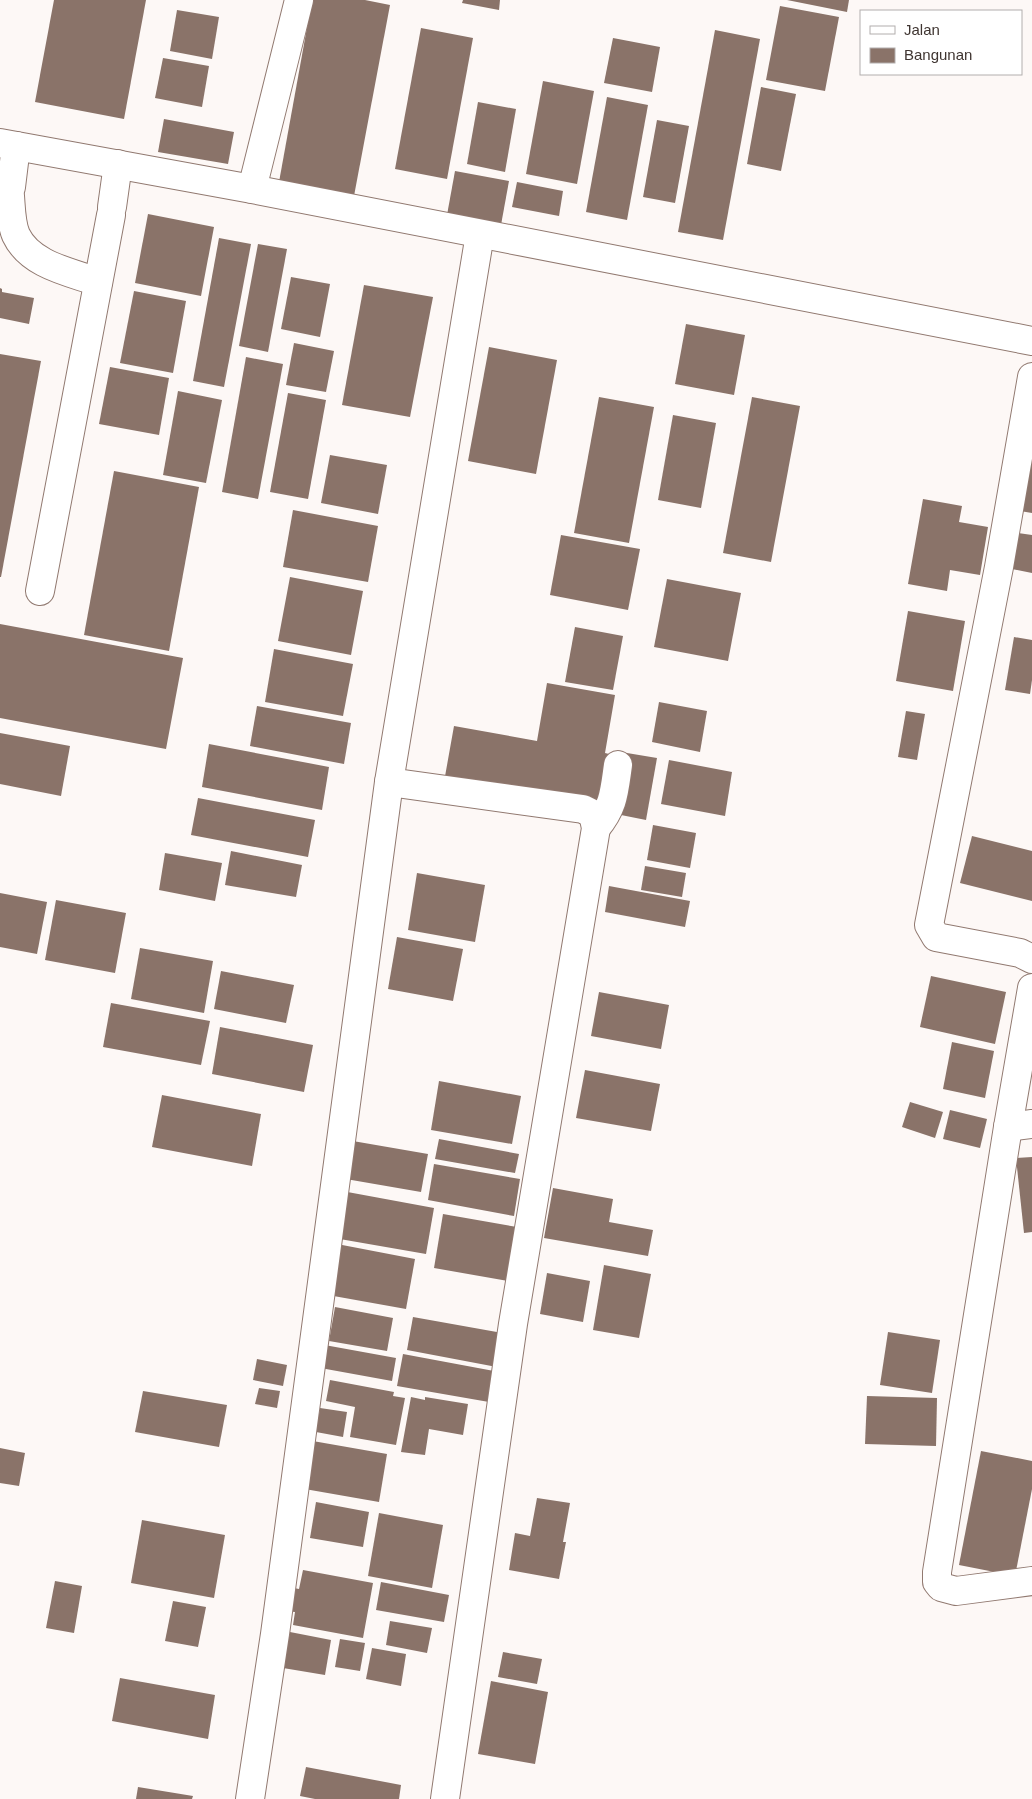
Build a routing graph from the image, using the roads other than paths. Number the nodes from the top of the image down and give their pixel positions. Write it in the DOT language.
graph roads {
  1 [pos="299,0"];
  2 [pos="8,144"];
  3 [pos="118,164"];
  4 [pos="252,189"];
  5 [pos="480,234"];
  6 [pos="98,282"];
  7 [pos="1032,341"];
  8 [pos="1032,377"];
  9 [pos="40,591"];
  10 [pos="618,765"];
  11 [pos="389,782"];
  12 [pos="596,828"];
  13 [pos="1032,959"];
  14 [pos="1032,988"];
  15 [pos="1020,1126"];
  16 [pos="1032,1581"];
  17 [pos="250,1799"];
  18 [pos="445,1799"];
  1 -- 4 [label="street"];
  2 -- 3 [label="street"];
  2 -- 6 [label="street"];
  3 -- 4 [label="street"];
  3 -- 6 [label="street"];
  4 -- 5 [label="street"];
  5 -- 7 [label="street"];
  5 -- 11 [label="street"];
  6 -- 9 [label="street"];
  8 -- 13 [label="street"];
  10 -- 12 [label="street"];
  11 -- 12 [label="street"];
  11 -- 17 [label="street"];
  12 -- 18 [label="street"];
  14 -- 15 [label="street"];
  15 -- 16 [label="street"];
}
